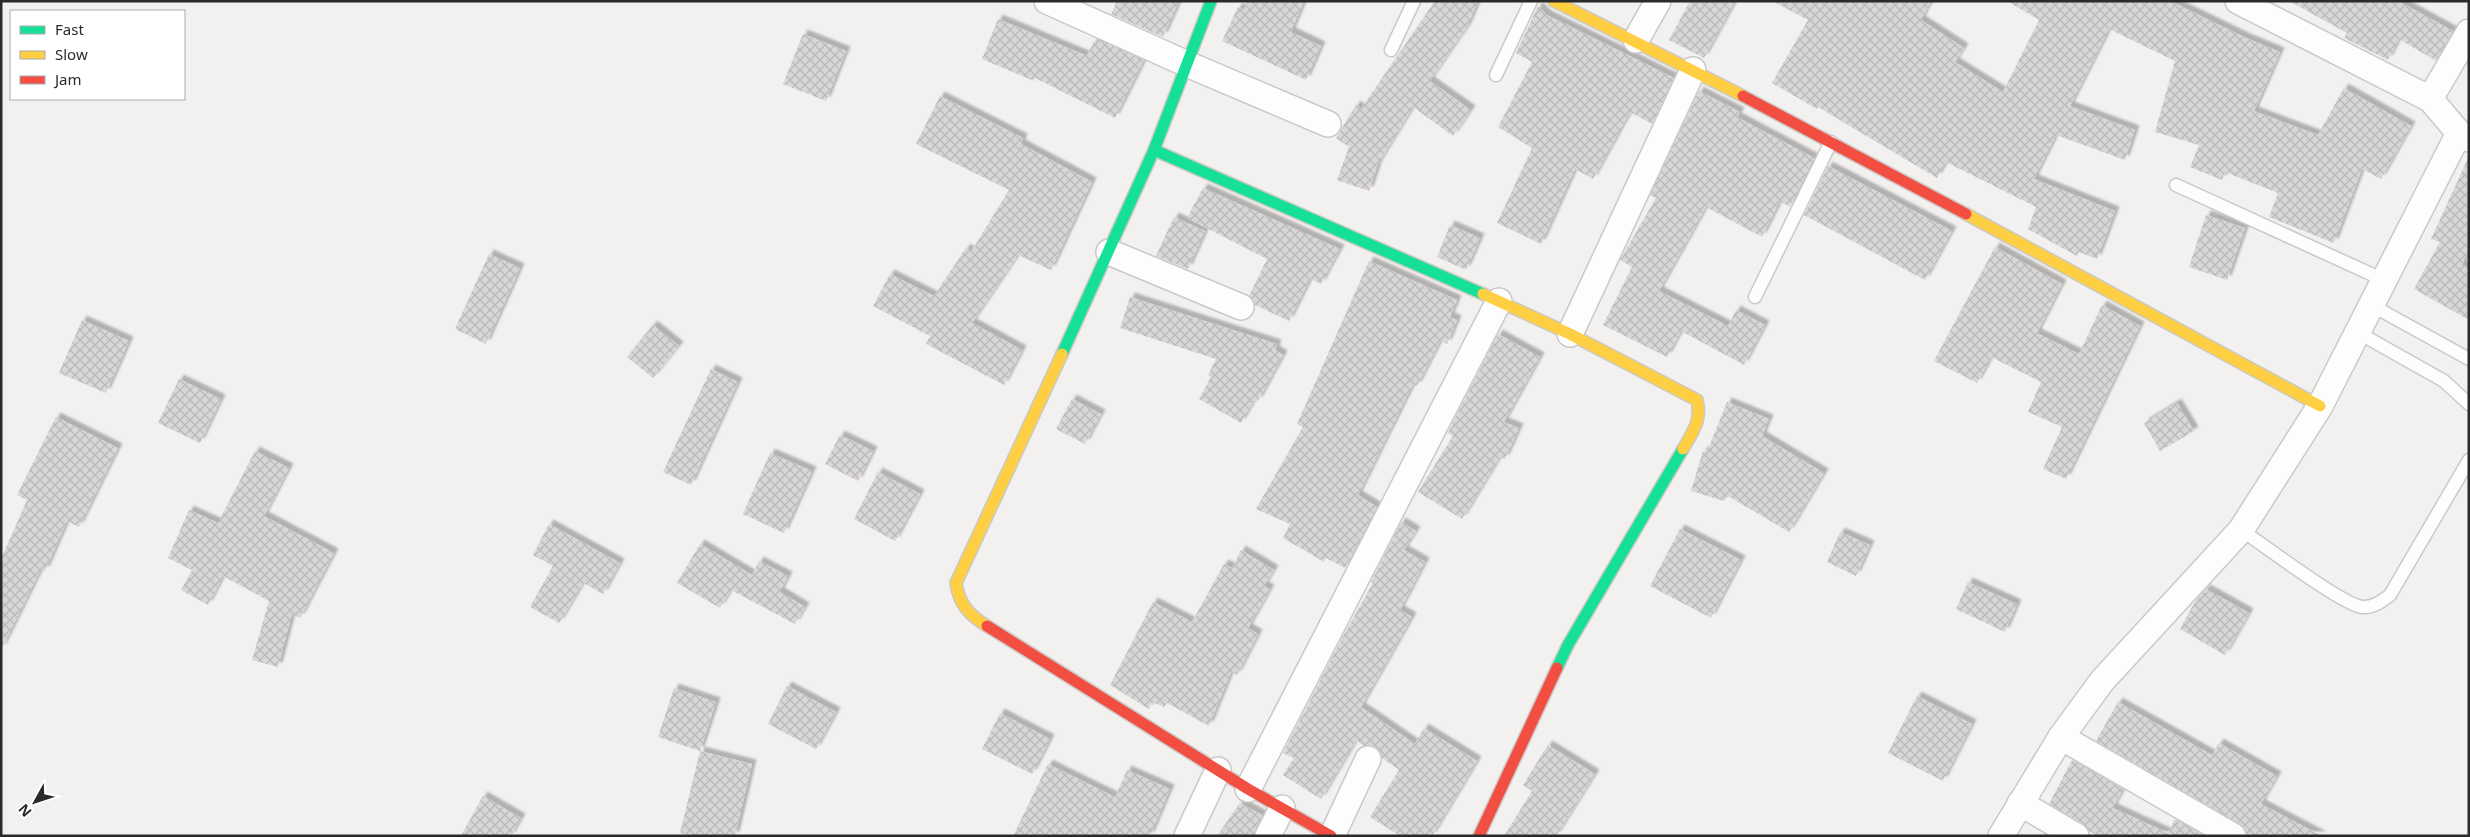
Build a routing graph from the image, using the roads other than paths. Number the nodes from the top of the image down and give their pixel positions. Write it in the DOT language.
graph roads {
  1 [pos="1047,1"];
  2 [pos="1210,1"];
  3 [pos="1414,1"];
  4 [pos="1531,1"];
  5 [pos="1554,1"];
  6 [pos="1658,1"];
  7 [pos="2238,1"];
  8 [pos="2469,32"];
  9 [pos="1636,40"];
  10 [pos="1390,50"];
  11 [pos="1187,64"];
  12 [pos="1694,70"];
  13 [pos="1496,75"];
  14 [pos="2430,100"];
  15 [pos="1328,124"];
  16 [pos="2464,136"];
  17 [pos="1831,142"];
  18 [pos="1154,150"];
  19 [pos="2176,186"];
  20 [pos="1109,252"];
  21 [pos="2384,280"];
  22 [pos="1755,297"];
  23 [pos="1498,301"];
  24 [pos="2371,305"];
  25 [pos="1241,307"];
  26 [pos="2357,332"];
  27 [pos="1570,334"];
  28 [pos="2469,359"];
  29 [pos="2469,404"];
  30 [pos="2320,406"];
  31 [pos="2469,460"];
  32 [pos="2241,530"];
  33 [pos="2061,737"];
  34 [pos="1368,759"];
  35 [pos="1218,770"];
  36 [pos="1248,789"];
  37 [pos="2020,803"];
  38 [pos="1282,808"];
  39 [pos="1187,836"];
  40 [pos="1268,836"];
  41 [pos="1332,836"];
  42 [pos="1478,836"];
  43 [pos="2001,836"];
  44 [pos="2076,836"];
  45 [pos="2233,836"];
  1 -- 11 [label="street"];
  2 -- 11 [label="street"];
  3 -- 10 [label="lane"];
  4 -- 13 [label="lane"];
  5 -- 9 [label="street"];
  6 -- 9 [label="street"];
  7 -- 14 [label="street"];
  8 -- 14 [label="street"];
  9 -- 12 [label="street"];
  11 -- 15 [label="street"];
  11 -- 18 [label="street"];
  12 -- 17 [label="street"];
  12 -- 27 [label="street"];
  14 -- 16 [label="street"];
  16 -- 21 [label="street"];
  17 -- 22 [label="lane"];
  17 -- 30 [label="street"];
  18 -- 20 [label="street"];
  18 -- 23 [label="street"];
  19 -- 21 [label="lane"];
  20 -- 25 [label="street"];
  20 -- 35 [label="street"];
  21 -- 24 [label="street"];
  23 -- 27 [label="street"];
  23 -- 36 [label="street"];
  24 -- 26 [label="street"];
  24 -- 28 [label="lane"];
  26 -- 29 [label="lane"];
  26 -- 30 [label="street"];
  27 -- 42 [label="street"];
  30 -- 32 [label="street"];
  31 -- 32 [label="lane"];
  32 -- 33 [label="street"];
  33 -- 37 [label="street"];
  33 -- 45 [label="street"];
  34 -- 41 [label="street"];
  35 -- 36 [label="street"];
  35 -- 39 [label="street"];
  36 -- 38 [label="street"];
  37 -- 43 [label="street"];
  37 -- 44 [label="street"];
  38 -- 40 [label="street"];
  38 -- 41 [label="street"];
}
